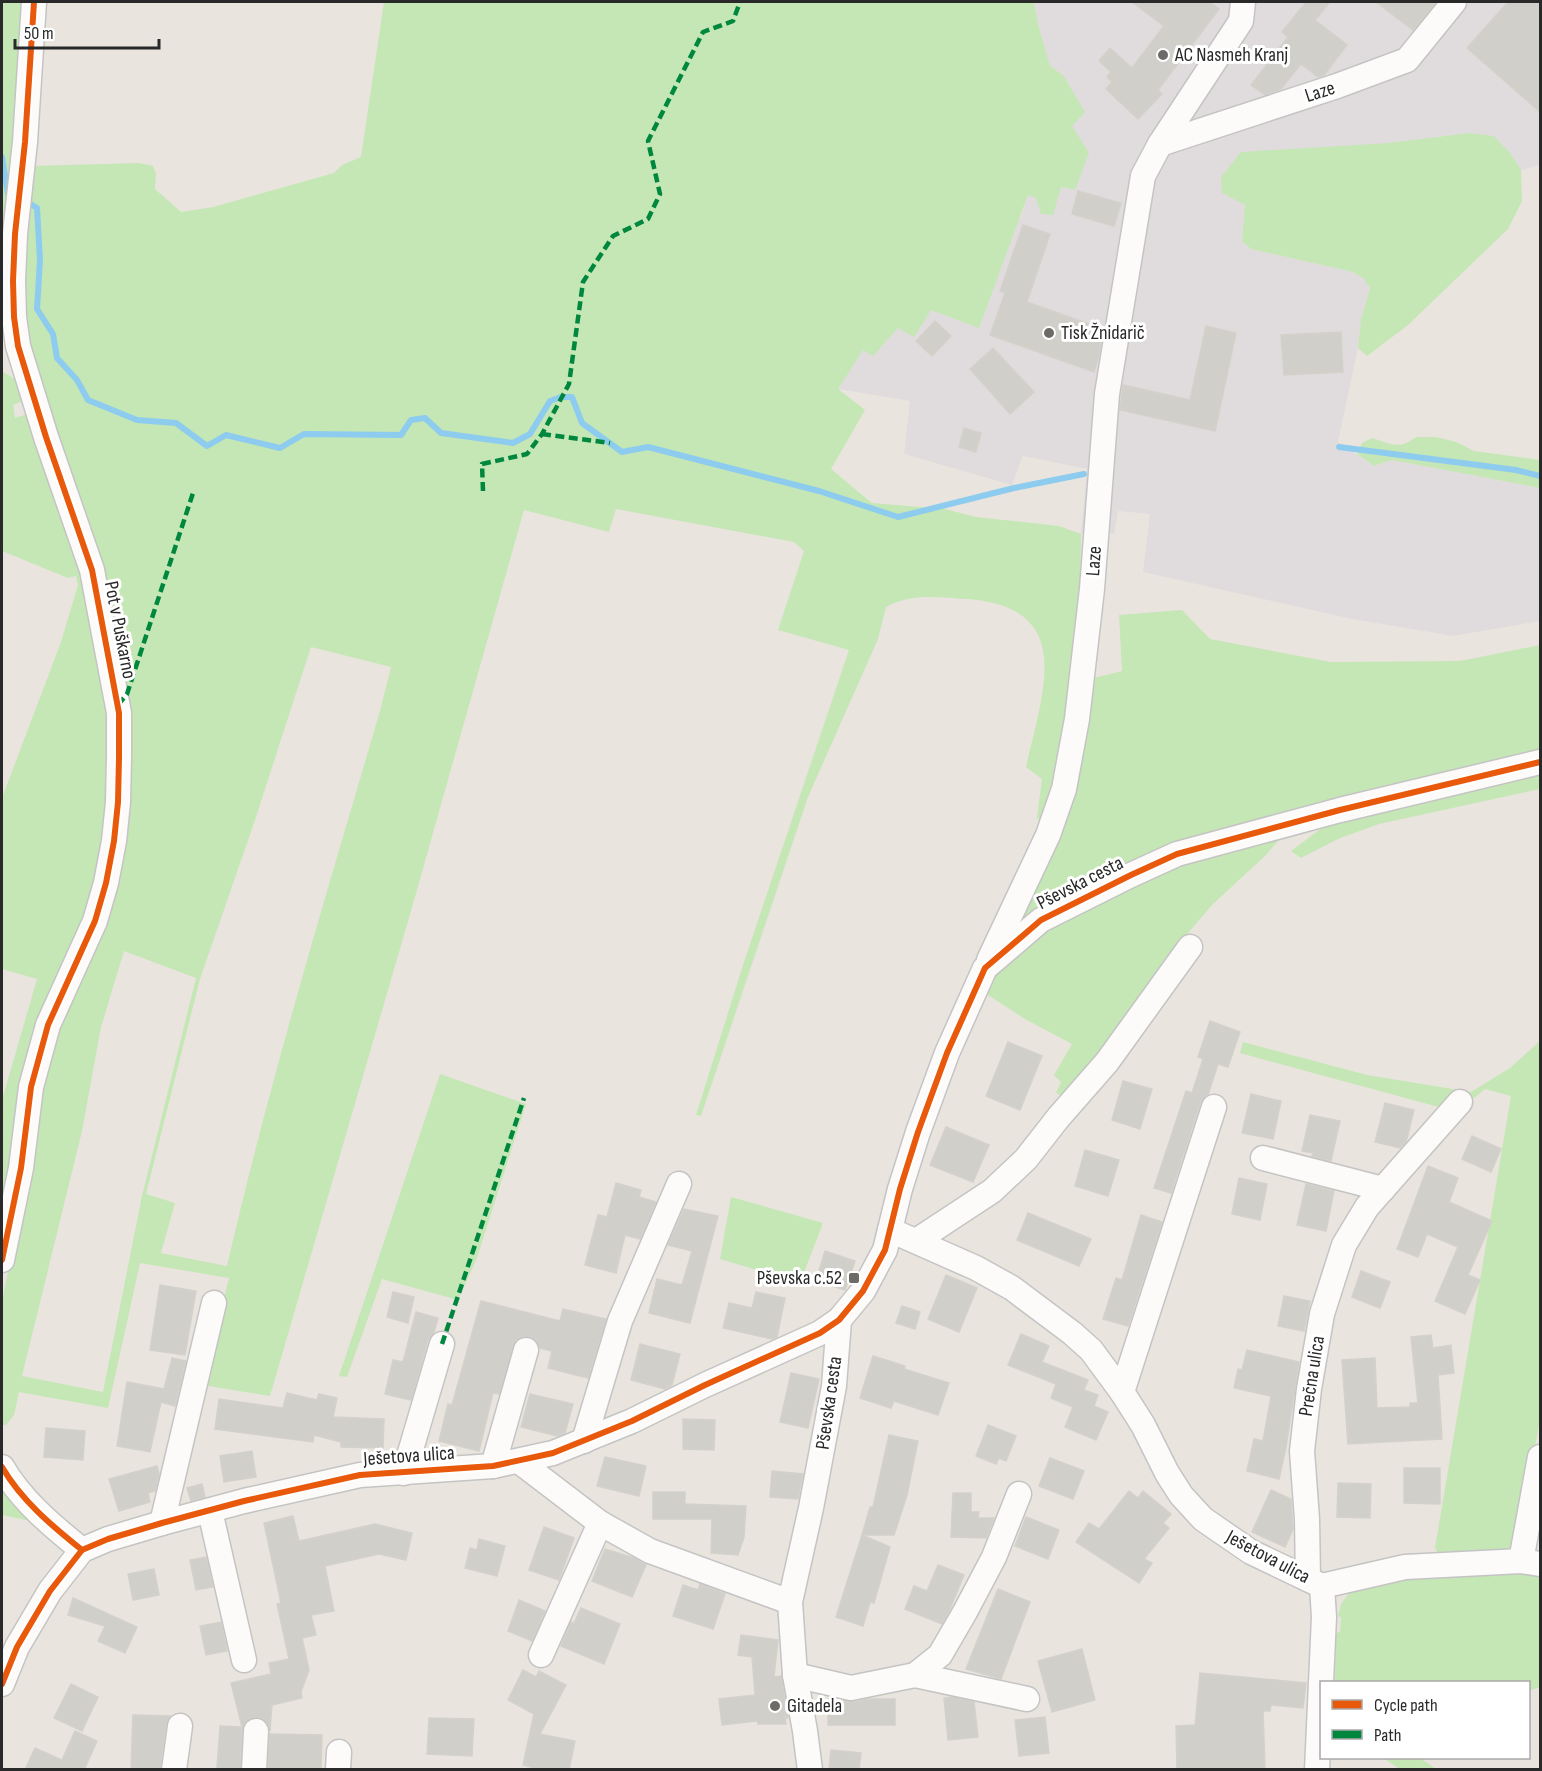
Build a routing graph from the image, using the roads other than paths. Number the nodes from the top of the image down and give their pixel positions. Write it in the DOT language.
graph roads {
  1 [pos="34,2"];
  2 [pos="1243,2"];
  3 [pos="1454,2"];
  4 [pos="1160,144"];
  5 [pos="1540,762"];
  6 [pos="1190,947"];
  7 [pos="985,968"];
  8 [pos="1460,1102"];
  9 [pos="1214,1107"];
  10 [pos="1263,1158"];
  11 [pos="679,1184"];
  12 [pos="1383,1189"];
  13 [pos="890,1230"];
  14 [pos="915,1241"];
  15 [pos="2,1260"];
  16 [pos="214,1303"];
  17 [pos="839,1320"];
  18 [pos="442,1344"];
  19 [pos="526,1350"];
  20 [pos="1122,1392"];
  21 [pos="584,1441"];
  22 [pos="1540,1457"];
  23 [pos="520,1462"];
  24 [pos="493,1466"];
  25 [pos="2,1467"];
  26 [pos="404,1473"];
  27 [pos="1019,1494"];
  28 [pos="210,1511"];
  29 [pos="162,1523"];
  30 [pos="600,1523"];
  31 [pos="82,1550"];
  32 [pos="1531,1562"];
  33 [pos="1315,1582"];
  34 [pos="790,1602"];
  35 [pos="10,1640"];
  36 [pos="541,1655"];
  37 [pos="244,1659"];
  38 [pos="795,1676"];
  39 [pos="915,1676"];
  40 [pos="1321,1681"];
  41 [pos="2,1684"];
  42 [pos="1027,1699"];
  43 [pos="1320,1704"];
  44 [pos="180,1726"];
  45 [pos="256,1731"];
  46 [pos="174,1770"];
  47 [pos="254,1770"];
  48 [pos="810,1770"];
  49 [pos="1317,1770"];
  1 -- 15 [label="street, Pot v Puškarno"];
  2 -- 4 [label="street, Laze"];
  3 -- 4 [label="street, Laze"];
  4 -- 7 [label="street, Laze"];
  5 -- 7 [label="street, Pševska cesta"];
  6 -- 14 [label="street"];
  7 -- 13 [label="street, Pševska cesta"];
  8 -- 12 [label="street, Prečna ulica"];
  9 -- 20 [label="street"];
  10 -- 12 [label="street"];
  11 -- 21 [label="street"];
  12 -- 33 [label="street, Prečna ulica"];
  13 -- 14 [label="street, Ješetova ulica"];
  13 -- 17 [label="street, Pševska cesta"];
  14 -- 20 [label="street, Ješetova ulica"];
  16 -- 29 [label="street"];
  17 -- 21 [label="street, Ješetova ulica"];
  17 -- 34 [label="street, Pševska cesta"];
  18 -- 26 [label="street, Ješetova ulica"];
  19 -- 24 [label="street"];
  20 -- 33 [label="street, Ješetova ulica"];
  21 -- 23 [label="street, Ješetova ulica"];
  22 -- 32 [label="street, Ješetova ulica"];
  23 -- 24 [label="street, Ješetova ulica"];
  23 -- 30 [label="street"];
  24 -- 26 [label="street, Ješetova ulica"];
  25 -- 31 [label="street"];
  26 -- 28 [label="street, Ješetova ulica"];
  27 -- 39 [label="street"];
  28 -- 29 [label="street, Ješetova ulica"];
  28 -- 37 [label="street"];
  29 -- 31 [label="street, Ješetova ulica"];
  30 -- 34 [label="street"];
  30 -- 36 [label="street"];
  31 -- 35 [label="street, Ješetova ulica"];
  32 -- 33 [label="street, Ješetova ulica"];
  33 -- 40 [label="street, Prečna ulica"];
  34 -- 38 [label="street, Pševska cesta"];
  35 -- 41 [label="street, Ješetova ulica"];
  38 -- 39 [label="street"];
  38 -- 48 [label="street, Pševska cesta"];
  39 -- 42 [label="street"];
  43 -- 49 [label="street, Prečna ulica"];
  44 -- 46 [label="street"];
  45 -- 47 [label="street"];
}
